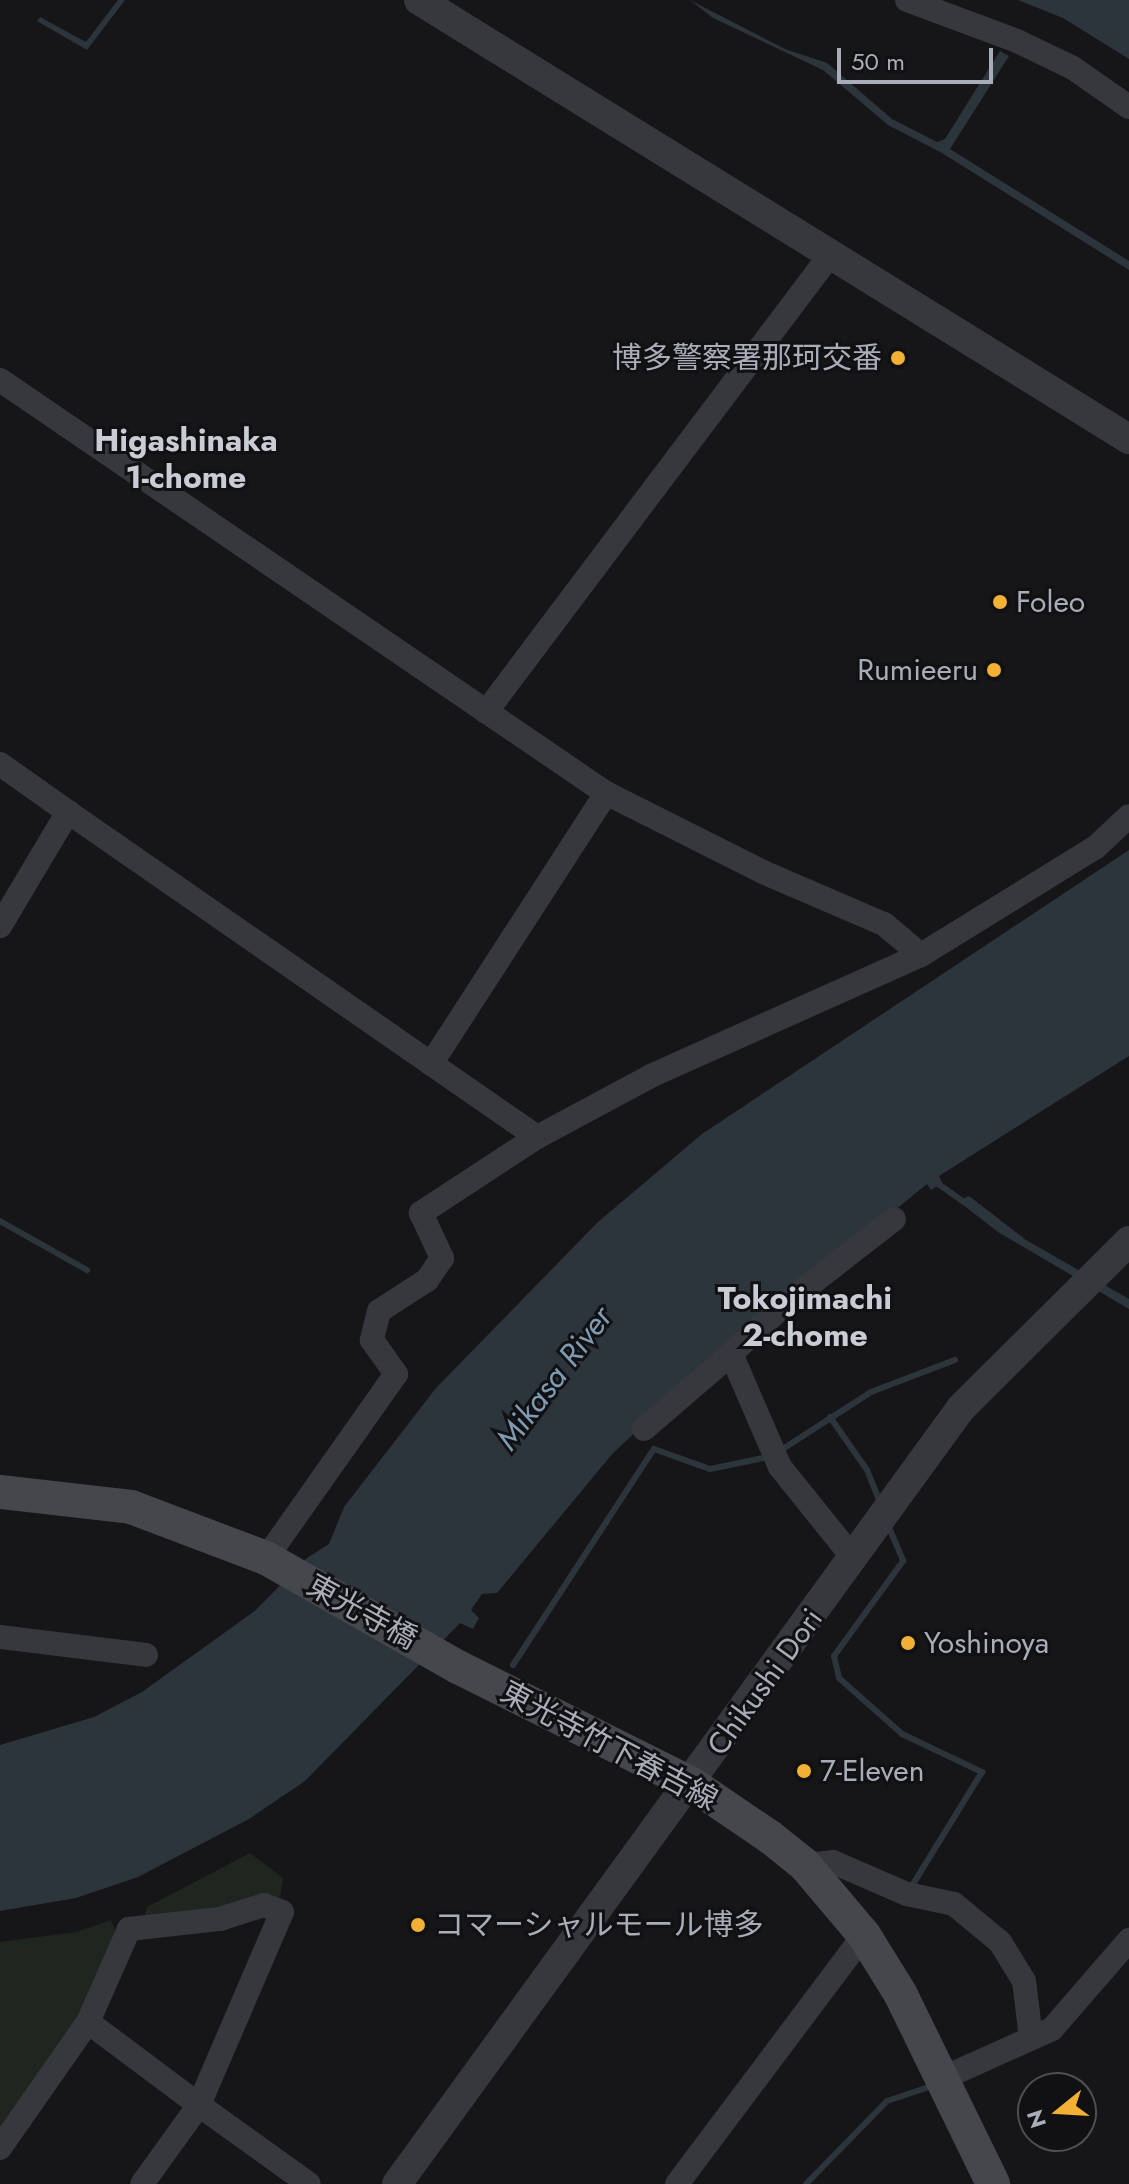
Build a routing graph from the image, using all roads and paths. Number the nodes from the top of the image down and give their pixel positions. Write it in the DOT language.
graph roads {
  1 [pos="419,0"];
  2 [pos="907,0"];
  3 [pos="1129,107"];
  4 [pos="830,255"];
  5 [pos="0,380"];
  6 [pos="1129,439"];
  7 [pos="486,712"];
  8 [pos="0,764"];
  9 [pos="606,793"];
  10 [pos="68,812"];
  11 [pos="1129,816"];
  12 [pos="0,926"];
  13 [pos="921,955"];
  14 [pos="431,1064"];
  15 [pos="537,1137"];
  16 [pos="894,1219"];
  17 [pos="1129,1241"];
  18 [pos="731,1354"];
  19 [pos="644,1429"];
  20 [pos="0,1492"];
  21 [pos="266,1558"];
  22 [pos="854,1559"];
  23 [pos="0,1637"];
  24 [pos="146,1655"];
  25 [pos="458,1667"];
  26 [pos="692,1784"];
  27 [pos="805,1865"];
  28 [pos="864,1935"];
  29 [pos="1129,1940"];
  30 [pos="88,2022"];
  31 [pos="1031,2038"];
  32 [pos="941,2079"];
  33 [pos="199,2105"];
  34 [pos="0,2148"];
  35 [pos="142,2184"];
  36 [pos="309,2184"];
  37 [pos="397,2184"];
  38 [pos="677,2184"];
  39 [pos="993,2184"];
  1 -- 4 [label="street"];
  2 -- 3 [label="street"];
  4 -- 6 [label="street"];
  4 -- 7 [label="street"];
  5 -- 7 [label="street"];
  7 -- 9 [label="street"];
  8 -- 10 [label="street"];
  9 -- 13 [label="street"];
  9 -- 14 [label="street"];
  10 -- 12 [label="street"];
  10 -- 14 [label="street"];
  11 -- 13 [label="street"];
  13 -- 15 [label="street"];
  14 -- 15 [label="street"];
  15 -- 21 [label="street"];
  16 -- 18 [label="street"];
  17 -- 22 [label="street, Chikushi Dori"];
  18 -- 19 [label="street"];
  18 -- 22 [label="street"];
  20 -- 21 [label="main road, 東光寺橋"];
  21 -- 25 [label="main road, 東光寺橋"];
  22 -- 26 [label="street, Chikushi Dori"];
  23 -- 24 [label="street"];
  25 -- 26 [label="main road, 東光寺竹下春吉線"];
  26 -- 27 [label="main road, 東光寺竹下春吉線"];
  26 -- 37 [label="street, Chikushi Dori"];
  27 -- 28 [label="main road, 東光寺竹下春吉線"];
  27 -- 31 [label="street"];
  28 -- 32 [label="main road, 東光寺竹下春吉線"];
  28 -- 38 [label="street"];
  29 -- 31 [label="street"];
  30 -- 33 [label="street"];
  30 -- 33 [label="street"];
  30 -- 34 [label="street"];
  31 -- 32 [label="street"];
  32 -- 39 [label="main road, 東光寺竹下春吉線"];
  33 -- 35 [label="street"];
  33 -- 36 [label="street"];
}
